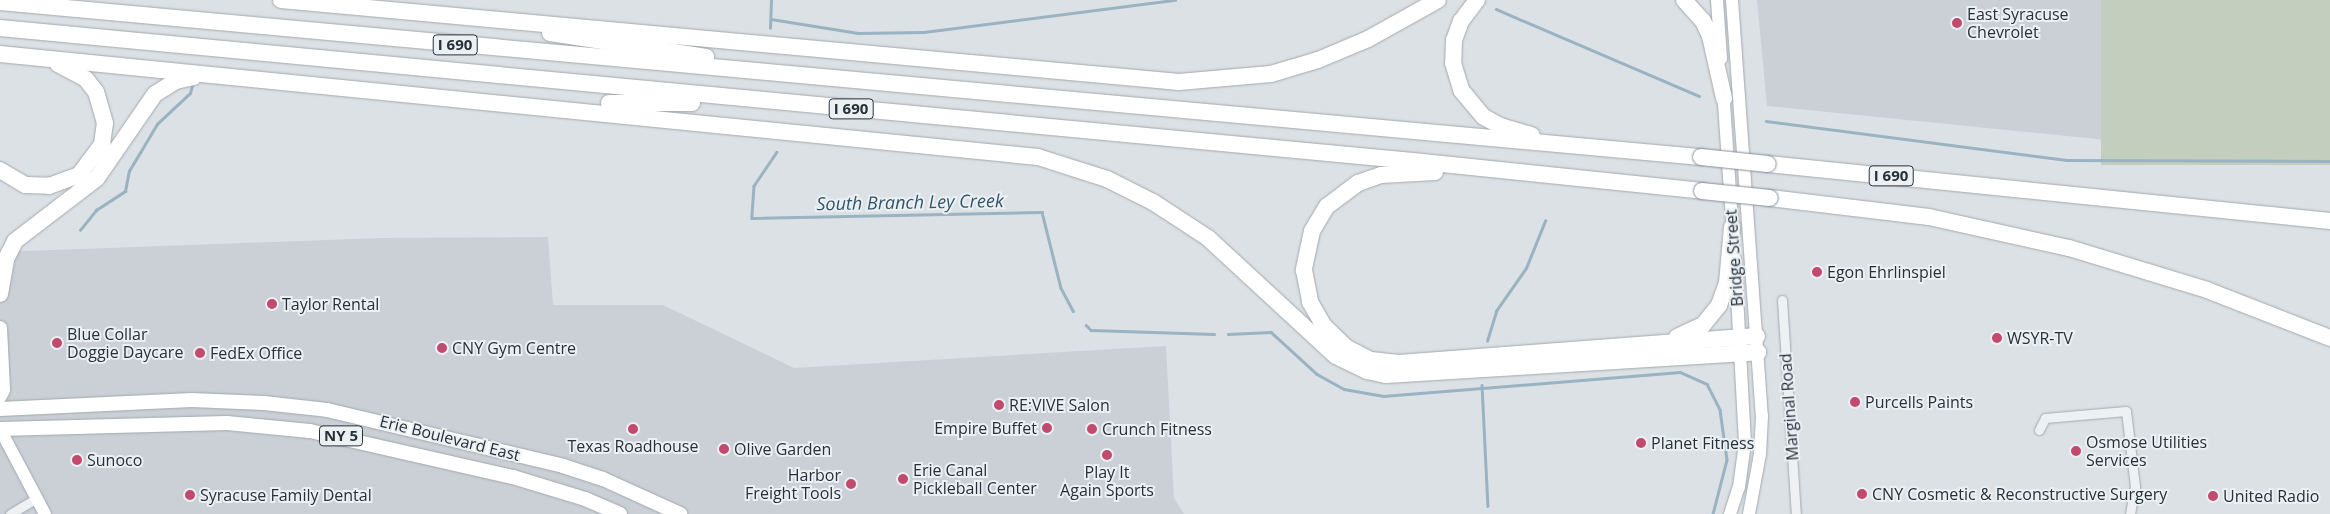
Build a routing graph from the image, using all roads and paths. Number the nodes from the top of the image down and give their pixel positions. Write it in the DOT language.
graph roads {
  1 [pos="281,0"];
  2 [pos="1438,0"];
  3 [pos="1477,0"];
  4 [pos="1684,0"];
  5 [pos="1717,0"];
  6 [pos="1732,0"];
  7 [pos="0,2"];
  8 [pos="436,13"];
  9 [pos="0,28"];
  10 [pos="0,54"];
  11 [pos="21,56"];
  12 [pos="242,76"];
  13 [pos="911,85"];
  14 [pos="1724,98"];
  15 [pos="484,100"];
  16 [pos="775,102"];
  17 [pos="1571,145"];
  18 [pos="0,170"];
  19 [pos="1482,170"];
  20 [pos="2220,208"];
  21 [pos="2330,213"];
  22 [pos="2330,221"];
  23 [pos="1732,227"];
  24 [pos="0,294"];
  25 [pos="1782,300"];
  26 [pos="0,328"];
  27 [pos="2330,338"];
  28 [pos="1653,344"];
  29 [pos="1749,344"];
  30 [pos="0,396"];
  31 [pos="0,409"];
  32 [pos="0,429"];
  33 [pos="2039,430"];
  34 [pos="35,500"];
  35 [pos="10,514"];
  36 [pos="45,514"];
  37 [pos="620,514"];
  38 [pos="680,514"];
  39 [pos="1730,514"];
  40 [pos="1748,514"];
  41 [pos="1796,514"];
  42 [pos="2130,514"];
  1 -- 8 [label="highway"];
  2 -- 8 [label="highway"];
  3 -- 17 [label="highway"];
  4 -- 14 [label="highway"];
  5 -- 14 [label="main road, Bridge Street"];
  6 -- 29 [label="main road, Bridge Street"];
  7 -- 13 [label="highway, I 690"];
  8 -- 13 [label="highway"];
  9 -- 16 [label="highway, I 690"];
  10 -- 11 [label="highway"];
  11 -- 12 [label="highway"];
  11 -- 18 [label="highway"];
  12 -- 15 [label="highway"];
  12 -- 24 [label="highway"];
  13 -- 17 [label="highway, I 690"];
  14 -- 23 [label="main road, Bridge Street"];
  15 -- 16 [label="highway"];
  15 -- 29 [label="highway"];
  16 -- 19 [label="highway, I 690"];
  17 -- 20 [label="highway, I 690, bridge"];
  19 -- 27 [label="highway, I 690, bridge"];
  19 -- 28 [label="highway"];
  20 -- 21 [label="highway"];
  20 -- 22 [label="highway"];
  23 -- 28 [label="highway"];
  23 -- 29 [label="main road, Bridge Street"];
  25 -- 41 [label="street, Marginal Road"];
  26 -- 30 [label="main road"];
  28 -- 29 [label="highway"];
  29 -- 39 [label="main road, Bridge Street"];
  29 -- 40 [label="main road, Bridge Street"];
  31 -- 38 [label="main road, Erie Boulevard East / NY 5"];
  32 -- 34 [label="main road"];
  32 -- 37 [label="main road, Erie Boulevard East / NY 5"];
  33 -- 42 [label="street"];
  34 -- 35 [label="street"];
  34 -- 36 [label="main road"];
}
